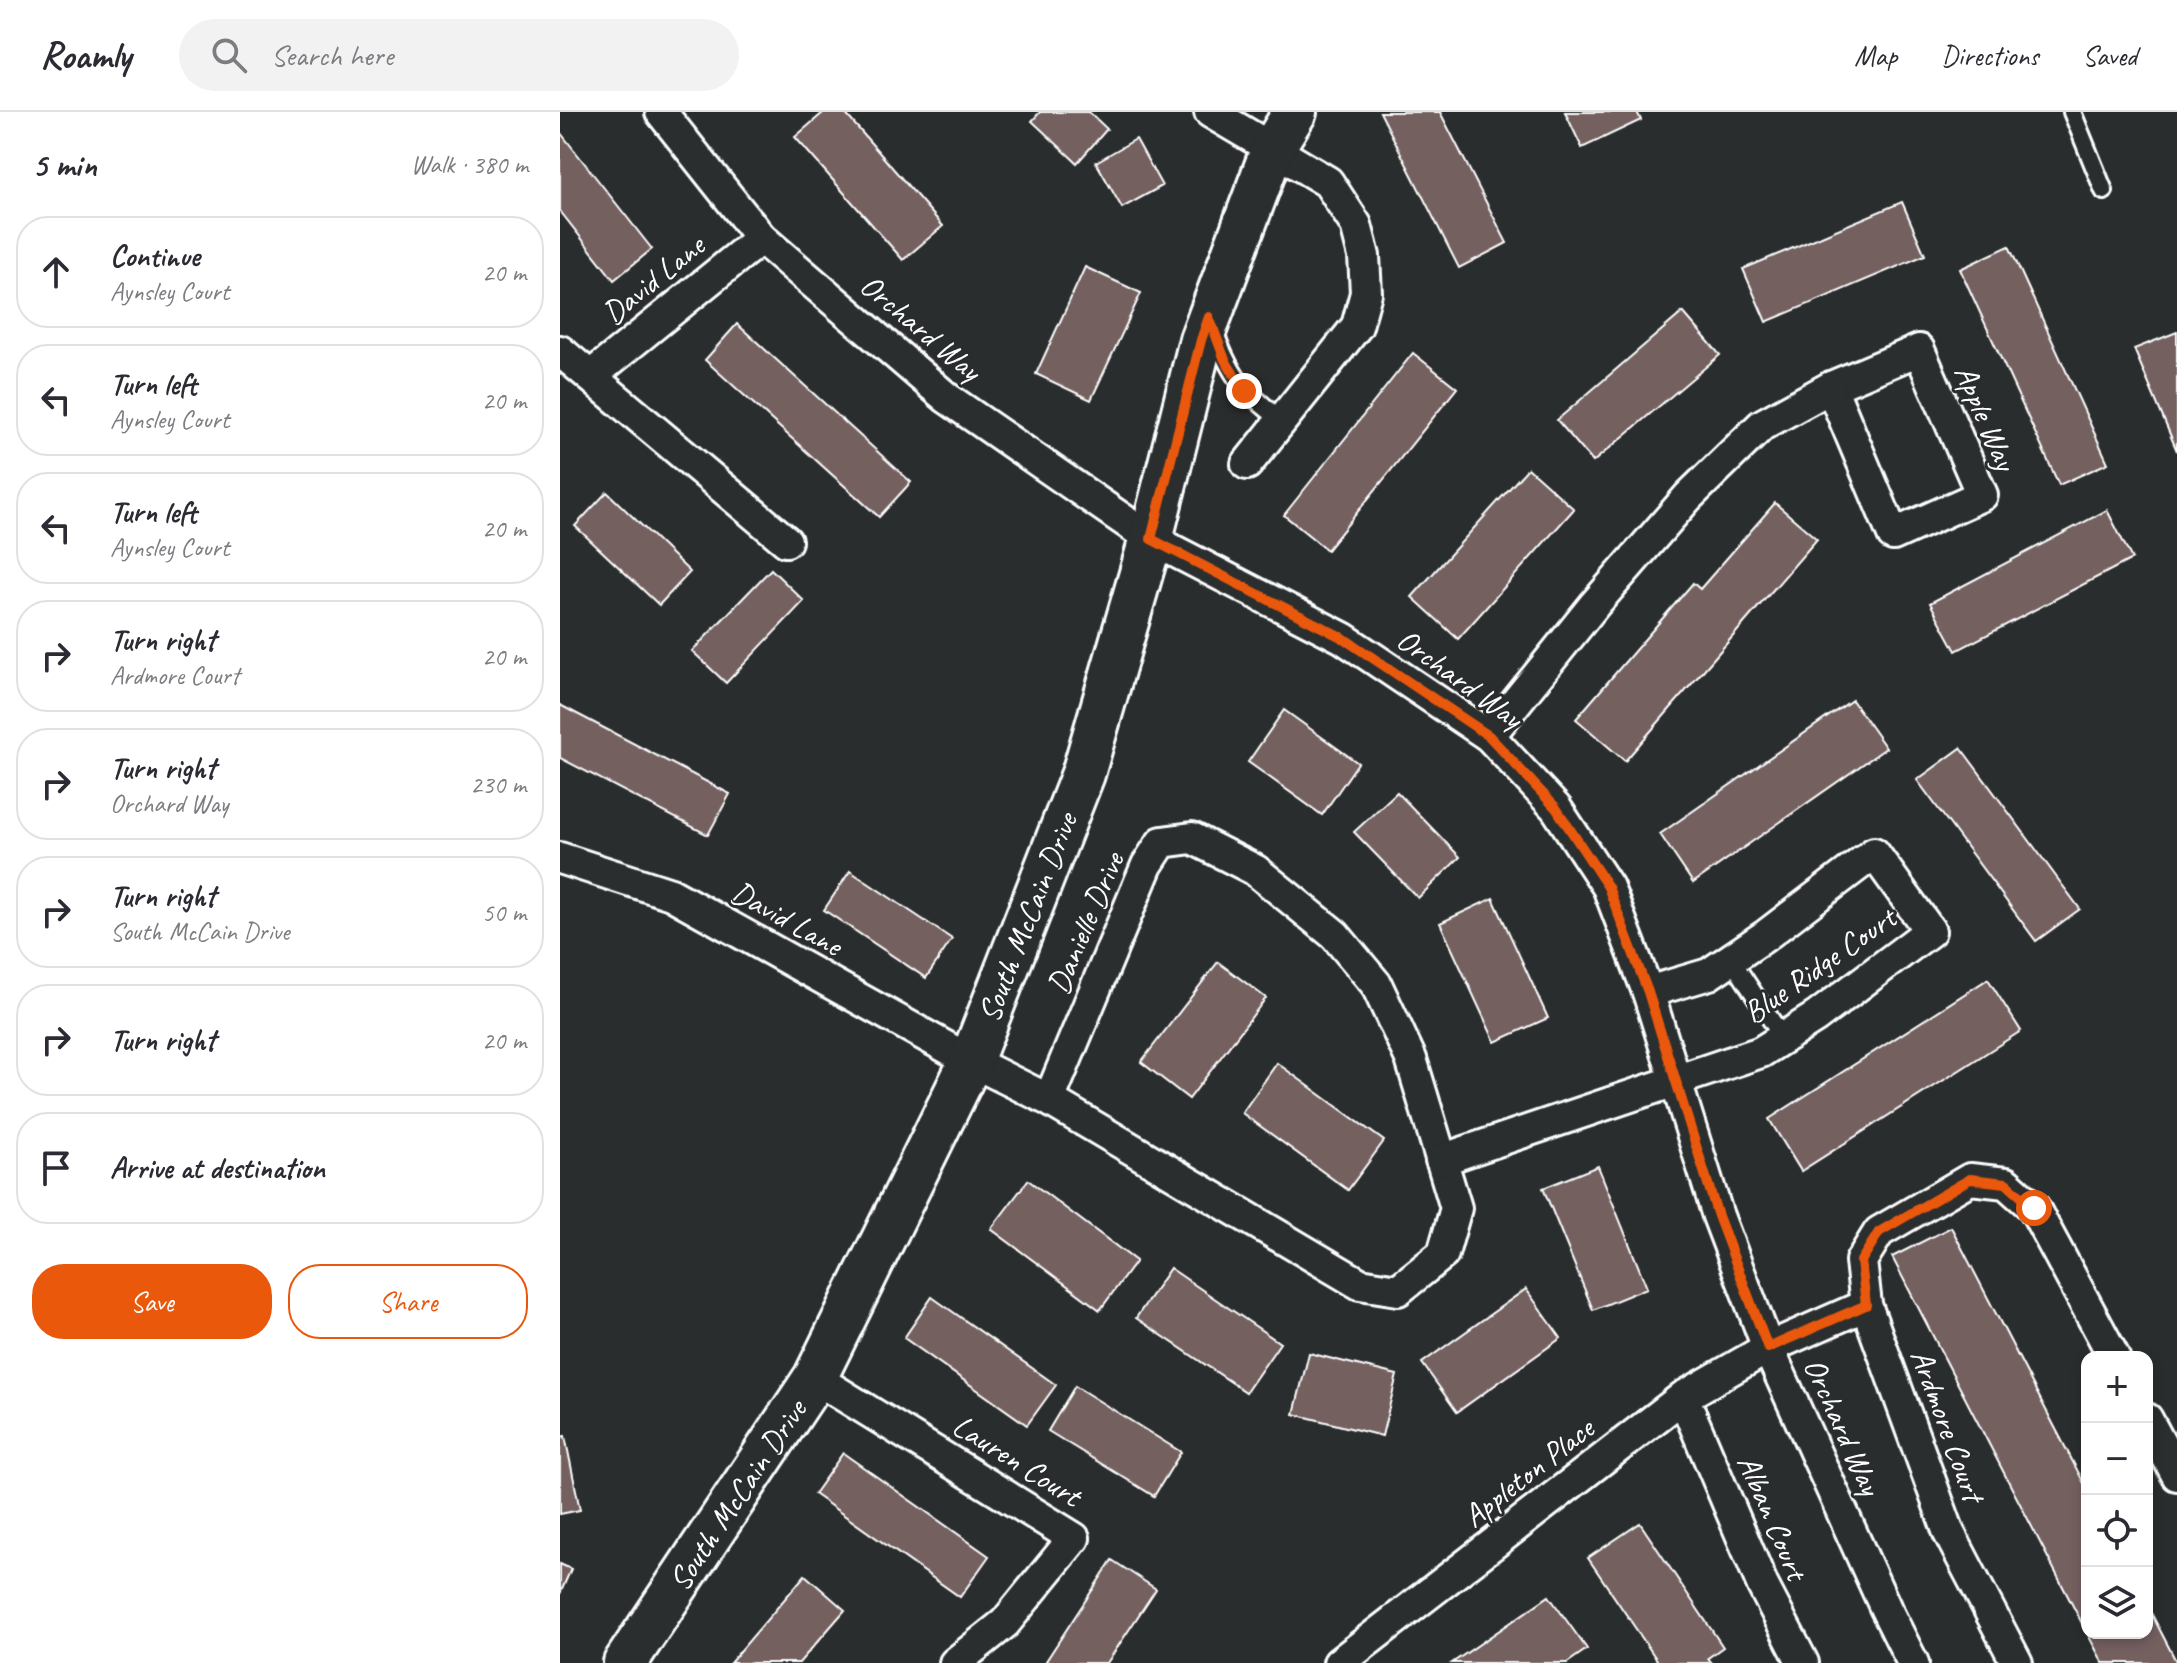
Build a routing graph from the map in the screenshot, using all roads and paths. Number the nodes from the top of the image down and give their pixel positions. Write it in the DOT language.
graph roads {
  1 [pos="661,112"];
  2 [pos="1210,112"];
  3 [pos="1295,112"];
  4 [pos="2072,112"];
  5 [pos="1273,148"];
  6 [pos="2104,191"];
  7 [pos="761,238"];
  8 [pos="1209,317"];
  9 [pos="560,351"];
  10 [pos="560,376"];
  11 [pos="591,376"];
  12 [pos="1831,387"];
  13 [pos="1282,421"];
  14 [pos="1247,464"];
  15 [pos="1151,539"];
  16 [pos="786,541"];
  17 [pos="1489,736"];
  18 [pos="560,858"];
  19 [pos="1731,959"];
  20 [pos="1648,992"];
  21 [pos="1783,1038"];
  22 [pos="971,1061"];
  23 [pos="1677,1082"];
  24 [pos="1049,1100"];
  25 [pos="1441,1160"];
  26 [pos="1866,1305"];
  27 [pos="1768,1348"];
  28 [pos="2111,1351"];
  29 [pos="815,1378"];
  30 [pos="1683,1397"];
  31 [pos="2149,1423"];
  32 [pos="2177,1475"];
  33 [pos="625,1663"];
  34 [pos="955,1663"];
  35 [pos="1339,1663"];
  36 [pos="1803,1663"];
  37 [pos="1913,1663"];
  38 [pos="2017,1663"];
  1 -- 7 [label="street, Orchard Way"];
  2 -- 5 [label="street"];
  3 -- 5 [label="street, South McCain Drive"];
  4 -- 6 [label="lane"];
  5 -- 8 [label="street, South McCain Drive"];
  5 -- 13 [label="street"];
  7 -- 11 [label="street, David Lane"];
  7 -- 15 [label="street, Orchard Way"];
  8 -- 13 [label="lane"];
  8 -- 15 [label="street, South McCain Drive"];
  9 -- 11 [label="street"];
  10 -- 11 [label="lane"];
  11 -- 16 [label="street"];
  12 -- 12 [label="street, Apple Way"];
  12 -- 17 [label="street, Apple Way"];
  13 -- 14 [label="street"];
  15 -- 17 [label="street, Orchard Way"];
  15 -- 22 [label="street, South McCain Drive"];
  17 -- 20 [label="street, Orchard Way"];
  18 -- 22 [label="street, David Lane"];
  19 -- 20 [label="street, Blue Ridge Court"];
  19 -- 21 [label="lane"];
  19 -- 21 [label="street, Blue Ridge Court"];
  20 -- 23 [label="street, Orchard Way"];
  21 -- 23 [label="street, Blue Ridge Court"];
  22 -- 24 [label="street, Danielle Drive"];
  22 -- 29 [label="street, South McCain Drive"];
  23 -- 25 [label="street"];
  23 -- 27 [label="street, Orchard Way"];
  24 -- 25 [label="street, Danielle Drive"];
  24 -- 25 [label="street, Danielle Drive"];
  26 -- 27 [label="street"];
  26 -- 28 [label="street, Ardmore Court"];
  26 -- 38 [label="street, Ardmore Court"];
  27 -- 30 [label="street, Appleton Place"];
  27 -- 37 [label="street, Orchard Way"];
  29 -- 33 [label="street, South McCain Drive"];
  29 -- 34 [label="street, Lauren Court"];
  30 -- 35 [label="street, Appleton Place"];
  30 -- 36 [label="street, Alban Court"];
  31 -- 32 [label="street"];
}
